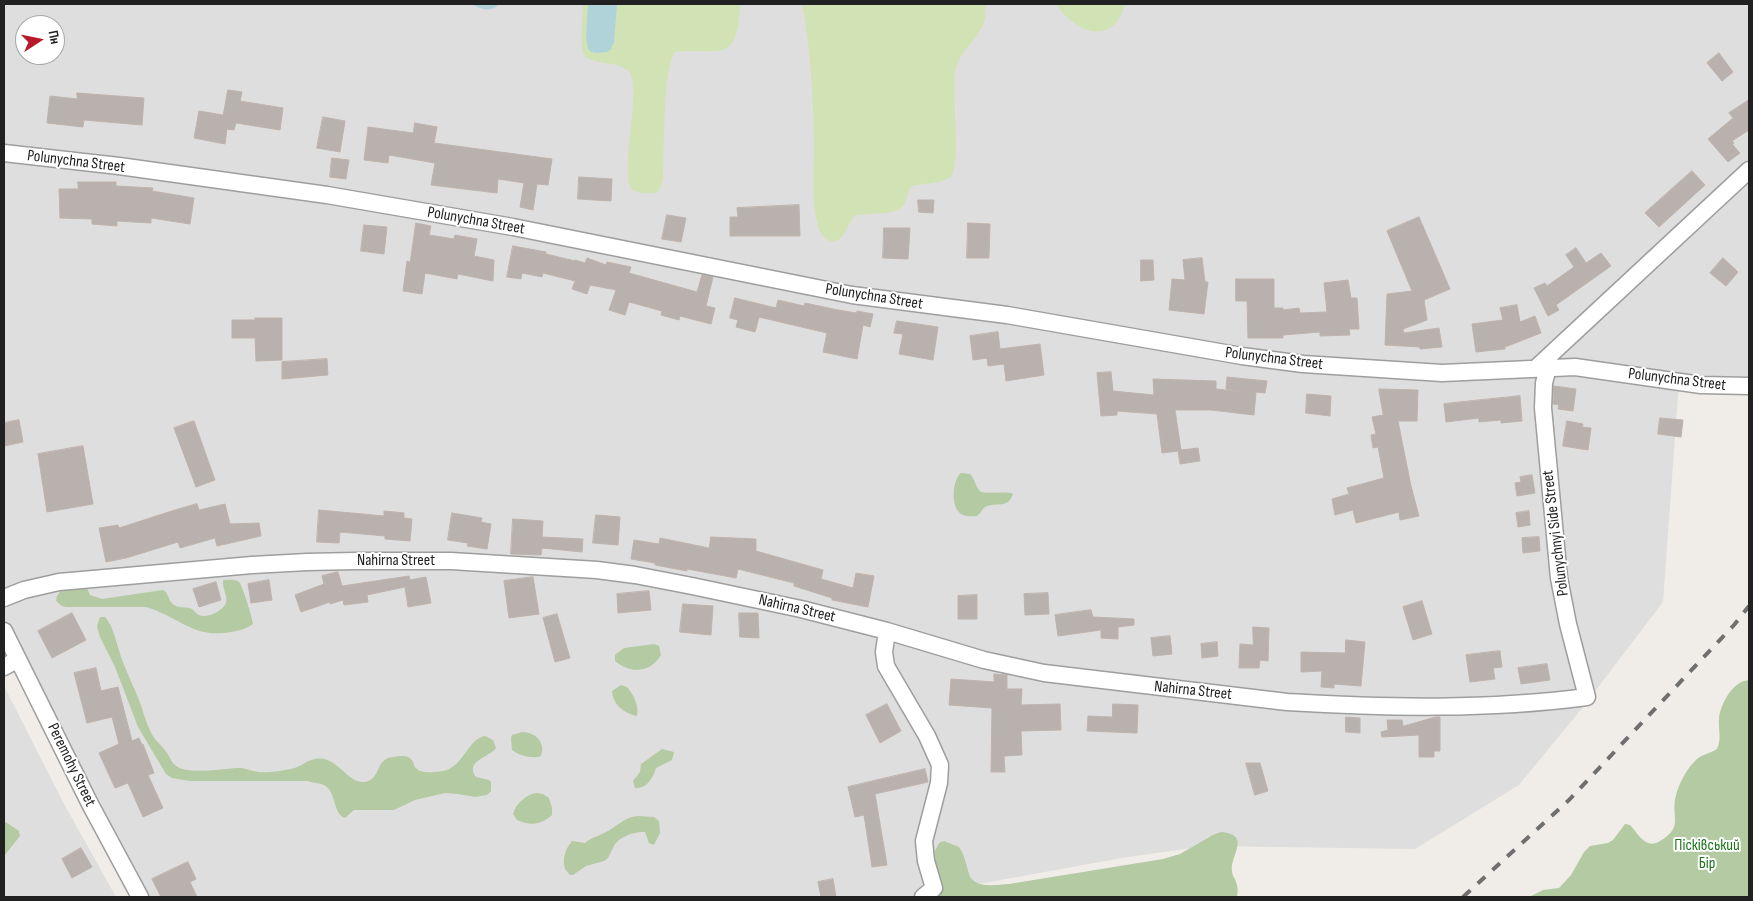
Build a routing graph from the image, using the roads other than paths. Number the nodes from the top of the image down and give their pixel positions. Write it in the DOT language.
graph roads {
  1 [pos="4,153"];
  2 [pos="1749,170"];
  3 [pos="1542,368"];
  4 [pos="1749,386"];
  5 [pos="4,598"];
  6 [pos="4,631"];
  7 [pos="887,631"];
  8 [pos="18,659"];
  9 [pos="4,667"];
  10 [pos="1587,697"];
  11 [pos="140,897"];
  12 [pos="924,897"];
  1 -- 3 [label="street, Polunychna Street"];
  2 -- 3 [label="street"];
  3 -- 4 [label="street, Polunychna Street"];
  3 -- 10 [label="street, Polunychnyi Side Street"];
  5 -- 7 [label="street, Nahirna Street"];
  6 -- 8 [label="street, Peremohy Street"];
  7 -- 10 [label="street, Nahirna Street"];
  7 -- 12 [label="street"];
  8 -- 9 [label="street"];
  8 -- 11 [label="street, Peremohy Street"];
}
